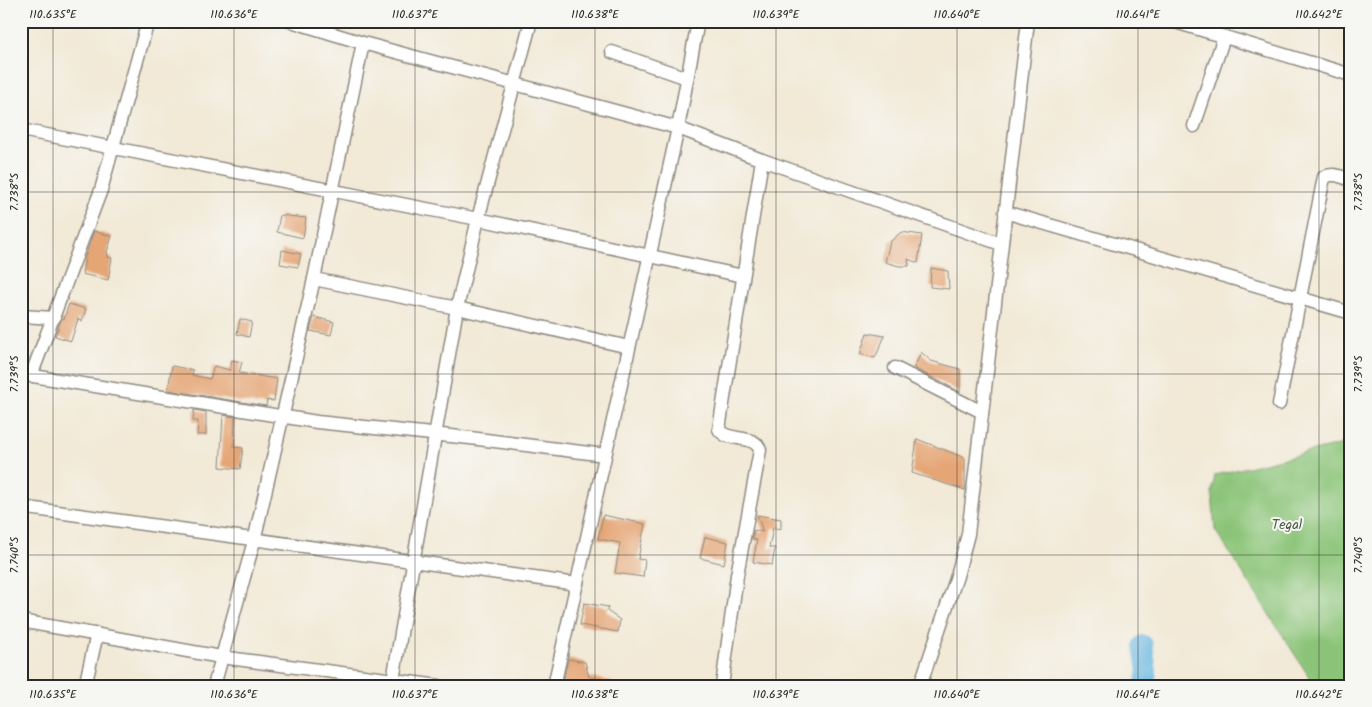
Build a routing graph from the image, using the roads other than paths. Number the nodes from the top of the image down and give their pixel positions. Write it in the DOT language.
graph roads {
  1 [pos="148,21"];
  2 [pos="291,21"];
  3 [pos="531,21"];
  4 [pos="698,21"];
  5 [pos="1028,21"];
  6 [pos="1179,22"];
  7 [pos="306,24"];
  8 [pos="1224,36"];
  9 [pos="363,43"];
  10 [pos="612,52"];
  11 [pos="1351,75"];
  12 [pos="687,78"];
  13 [pos="513,83"];
  14 [pos="1194,126"];
  15 [pos="678,128"];
  16 [pos="21,130"];
  17 [pos="113,148"];
  18 [pos="762,160"];
  19 [pos="1351,180"];
  20 [pos="332,190"];
  21 [pos="1005,212"];
  22 [pos="478,218"];
  23 [pos="1001,244"];
  24 [pos="649,257"];
  25 [pos="743,276"];
  26 [pos="314,279"];
  27 [pos="1302,298"];
  28 [pos="458,308"];
  29 [pos="1351,313"];
  30 [pos="21,316"];
  31 [pos="54,318"];
  32 [pos="629,347"];
  33 [pos="895,368"];
  34 [pos="26,375"];
  35 [pos="1279,404"];
  36 [pos="982,412"];
  37 [pos="281,416"];
  38 [pos="434,434"];
  39 [pos="605,455"];
  40 [pos="21,507"];
  41 [pos="254,541"];
  42 [pos="414,560"];
  43 [pos="577,584"];
  44 [pos="21,621"];
  45 [pos="97,634"];
  46 [pos="221,657"];
  47 [pos="393,682"];
  48 [pos="84,686"];
  49 [pos="214,686"];
  50 [pos="439,686"];
  51 [pos="554,686"];
  52 [pos="722,686"];
  53 [pos="920,686"];
  1 -- 17 [label="street"];
  2 -- 7 [label="street"];
  3 -- 13 [label="street"];
  4 -- 12 [label="street"];
  5 -- 21 [label="street"];
  6 -- 8 [label="street"];
  7 -- 9 [label="street"];
  8 -- 11 [label="street"];
  8 -- 14 [label="street"];
  9 -- 13 [label="street"];
  9 -- 20 [label="street"];
  10 -- 12 [label="street"];
  12 -- 15 [label="street"];
  13 -- 15 [label="street"];
  13 -- 22 [label="street"];
  15 -- 18 [label="street"];
  15 -- 24 [label="street"];
  16 -- 17 [label="street"];
  17 -- 20 [label="street"];
  17 -- 31 [label="street"];
  18 -- 23 [label="street"];
  18 -- 25 [label="street"];
  19 -- 27 [label="street"];
  20 -- 22 [label="street"];
  20 -- 26 [label="street"];
  21 -- 23 [label="street"];
  21 -- 27 [label="street"];
  22 -- 24 [label="street"];
  22 -- 28 [label="street"];
  23 -- 36 [label="street"];
  24 -- 25 [label="street"];
  24 -- 32 [label="street"];
  25 -- 52 [label="street"];
  26 -- 28 [label="street"];
  26 -- 37 [label="street"];
  27 -- 29 [label="street"];
  27 -- 35 [label="street"];
  28 -- 32 [label="street"];
  28 -- 38 [label="street"];
  30 -- 31 [label="street"];
  31 -- 34 [label="street"];
  32 -- 39 [label="street"];
  33 -- 36 [label="street"];
  34 -- 37 [label="street"];
  36 -- 53 [label="street"];
  37 -- 38 [label="street"];
  37 -- 41 [label="street"];
  38 -- 39 [label="street"];
  38 -- 42 [label="street"];
  39 -- 43 [label="street"];
  40 -- 41 [label="street"];
  41 -- 42 [label="street"];
  41 -- 46 [label="street"];
  42 -- 43 [label="street"];
  42 -- 47 [label="street"];
  43 -- 51 [label="street"];
  44 -- 45 [label="street"];
  45 -- 46 [label="street"];
  45 -- 48 [label="street"];
  46 -- 47 [label="street"];
  46 -- 49 [label="street"];
  47 -- 50 [label="street"];
}
